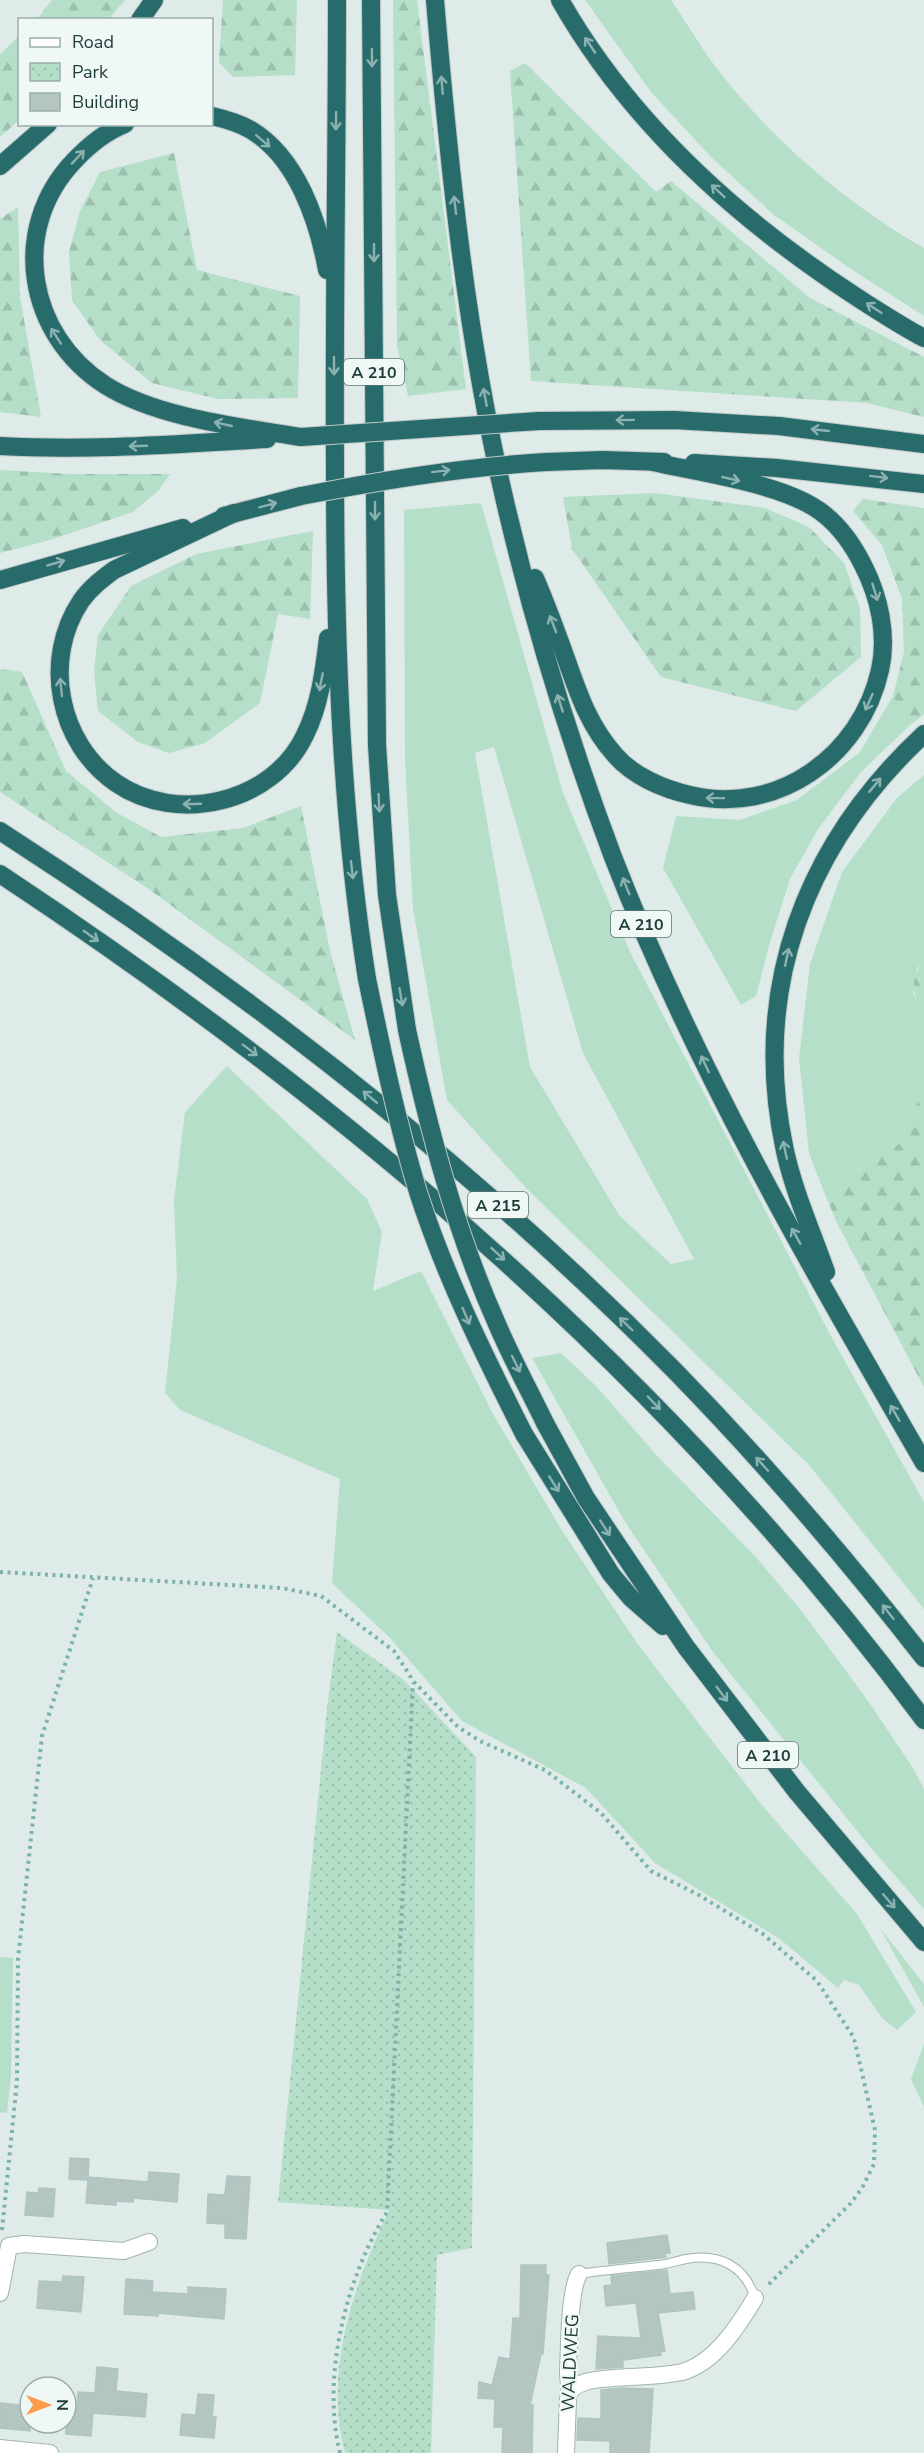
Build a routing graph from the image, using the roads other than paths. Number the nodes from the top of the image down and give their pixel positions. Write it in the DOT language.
graph roads {
  1 [pos="154,0"];
  2 [pos="337,0"];
  3 [pos="371,0"];
  4 [pos="435,0"];
  5 [pos="560,0"];
  6 [pos="141,18"];
  7 [pos="213,116"];
  8 [pos="46,126"];
  9 [pos="120,126"];
  10 [pos="0,166"];
  11 [pos="334,308"];
  12 [pos="924,338"];
  13 [pos="302,437"];
  14 [pos="924,444"];
  15 [pos="0,447"];
  16 [pos="653,462"];
  17 [pos="924,484"];
  18 [pos="504,496"];
  19 [pos="234,513"];
  20 [pos="335,561"];
  21 [pos="0,580"];
  22 [pos="924,734"];
  23 [pos="0,831"];
  24 [pos="0,874"];
  25 [pos="844,1325"];
  26 [pos="924,1463"];
  27 [pos="686,1647"];
  28 [pos="924,1658"];
  29 [pos="924,1720"];
  30 [pos="924,1942"];
  31 [pos="149,2242"];
  32 [pos="579,2274"];
  33 [pos="0,2293"];
  34 [pos="755,2298"];
  35 [pos="570,2391"];
  36 [pos="0,2448"];
  37 [pos="50,2453"];
  38 [pos="566,2453"];
  1 -- 6 [label="highway"];
  2 -- 11 [label="highway, one-way"];
  3 -- 27 [label="highway, A 210, one-way, bridge"];
  18 -- 4 [label="highway, A 210, one-way"];
  12 -- 5 [label="highway, one-way"];
  7 -- 11 [label="highway, one-way"];
  8 -- 10 [label="highway"];
  13 -- 9 [label="highway, one-way"];
  11 -- 20 [label="highway, one-way"];
  14 -- 13 [label="highway, one-way, bridge"];
  13 -- 15 [label="highway, one-way"];
  16 -- 17 [label="highway, one-way"];
  16 -- 18 [label="highway, one-way"];
  19 -- 16 [label="highway, one-way, bridge"];
  25 -- 18 [label="highway, A 210, one-way"];
  20 -- 19 [label="highway, one-way"];
  21 -- 19 [label="highway, one-way"];
  20 -- 27 [label="highway, one-way, bridge"];
  25 -- 22 [label="highway, one-way"];
  28 -- 23 [label="highway, A 215, one-way"];
  24 -- 29 [label="highway, A 215, one-way"];
  26 -- 25 [label="highway, A 210, one-way"];
  27 -- 30 [label="highway, A 210, one-way"];
  31 -- 33 [label="street"];
  32 -- 34 [label="lane"];
  32 -- 35 [label="street, WALDWEG"];
  34 -- 35 [label="street"];
  35 -- 38 [label="street, WALDWEG"];
  36 -- 37 [label="street"];
}
